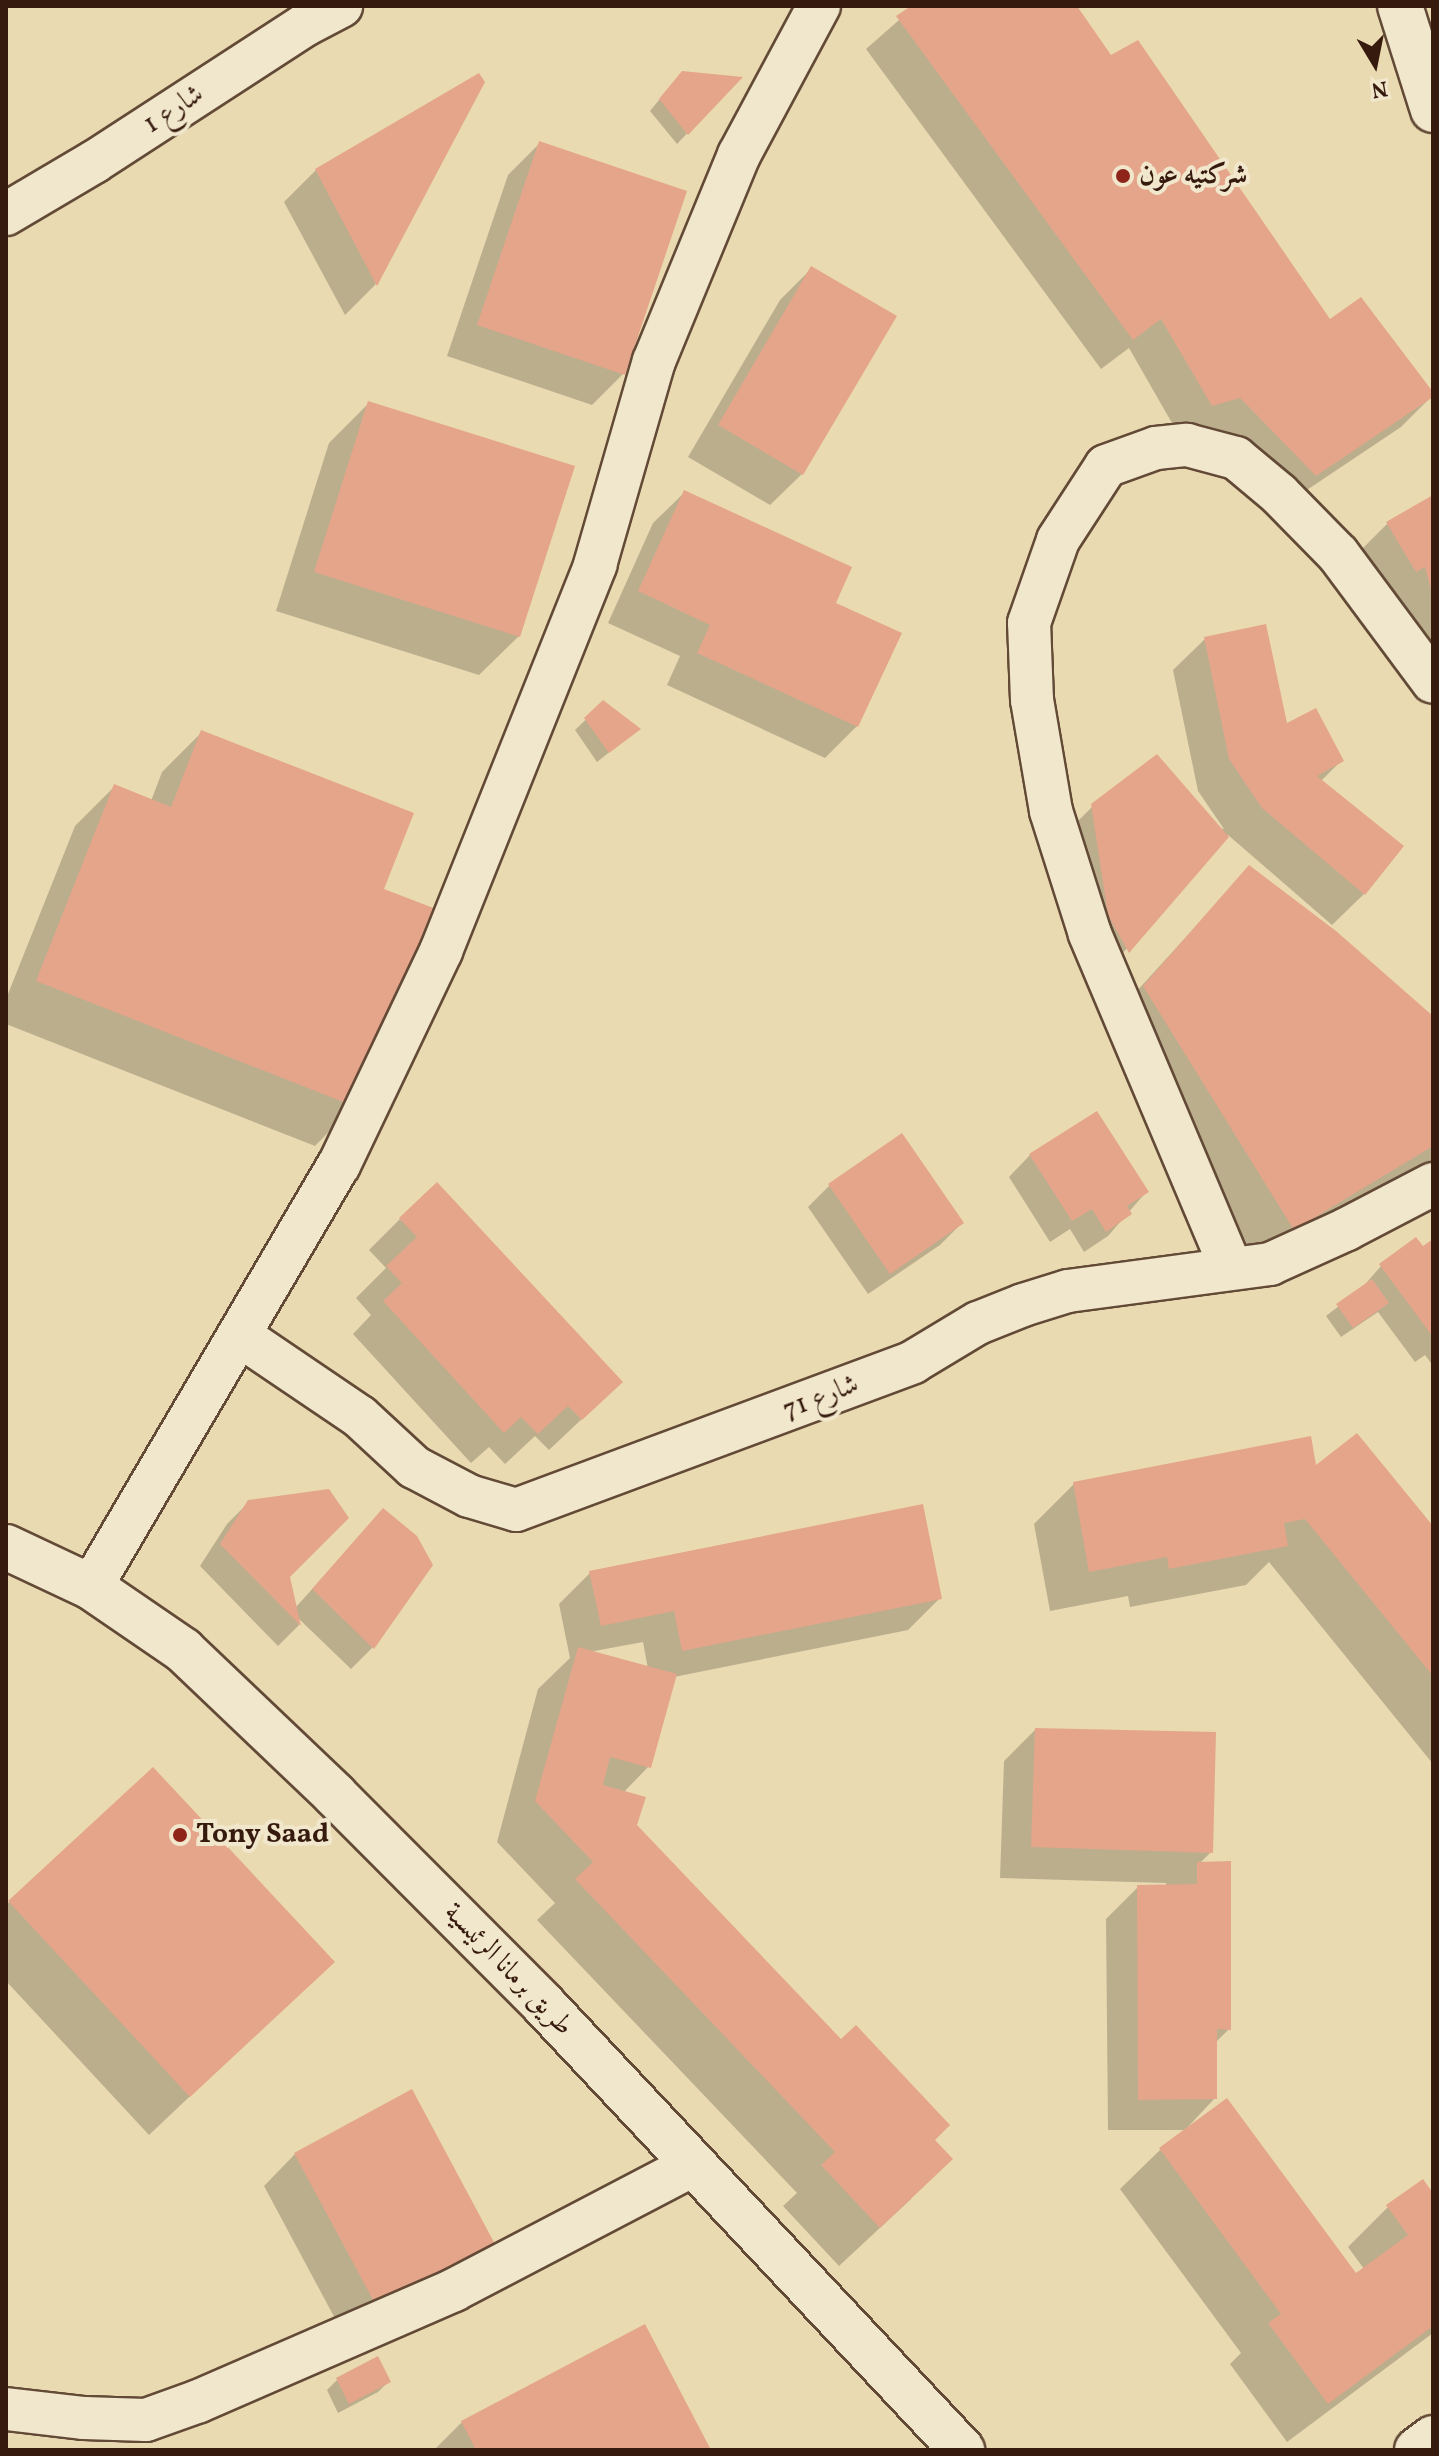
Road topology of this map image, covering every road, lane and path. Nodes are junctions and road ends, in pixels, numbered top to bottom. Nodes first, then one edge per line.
1 (341, 6) edge
2 (819, 6) edge
3 (1400, 6) edge
4 (1433, 110) edge
5 (6, 214) edge
6 (1433, 682) edge
7 (1433, 1184) edge
8 (1231, 1268) junction
9 (239, 1335) junction
10 (6, 1547) edge
11 (91, 1587) junction
12 (693, 2165) junction
13 (6, 2409) edge
14 (1433, 2438) edge
15 (959, 2449) edge
16 (1417, 2450) edge

1 - 5 street, شارع 1
2 - 9 street
3 - 4 main road
6 - 8 street
7 - 8 street, شارع 71
8 - 9 street, شارع 71
9 - 11 street
10 - 11 main road, طريق برمانا الرئيسية
11 - 12 main road, طريق برمانا الرئيسية
12 - 13 street
12 - 15 main road, طريق برمانا الرئيسية
14 - 16 main road

